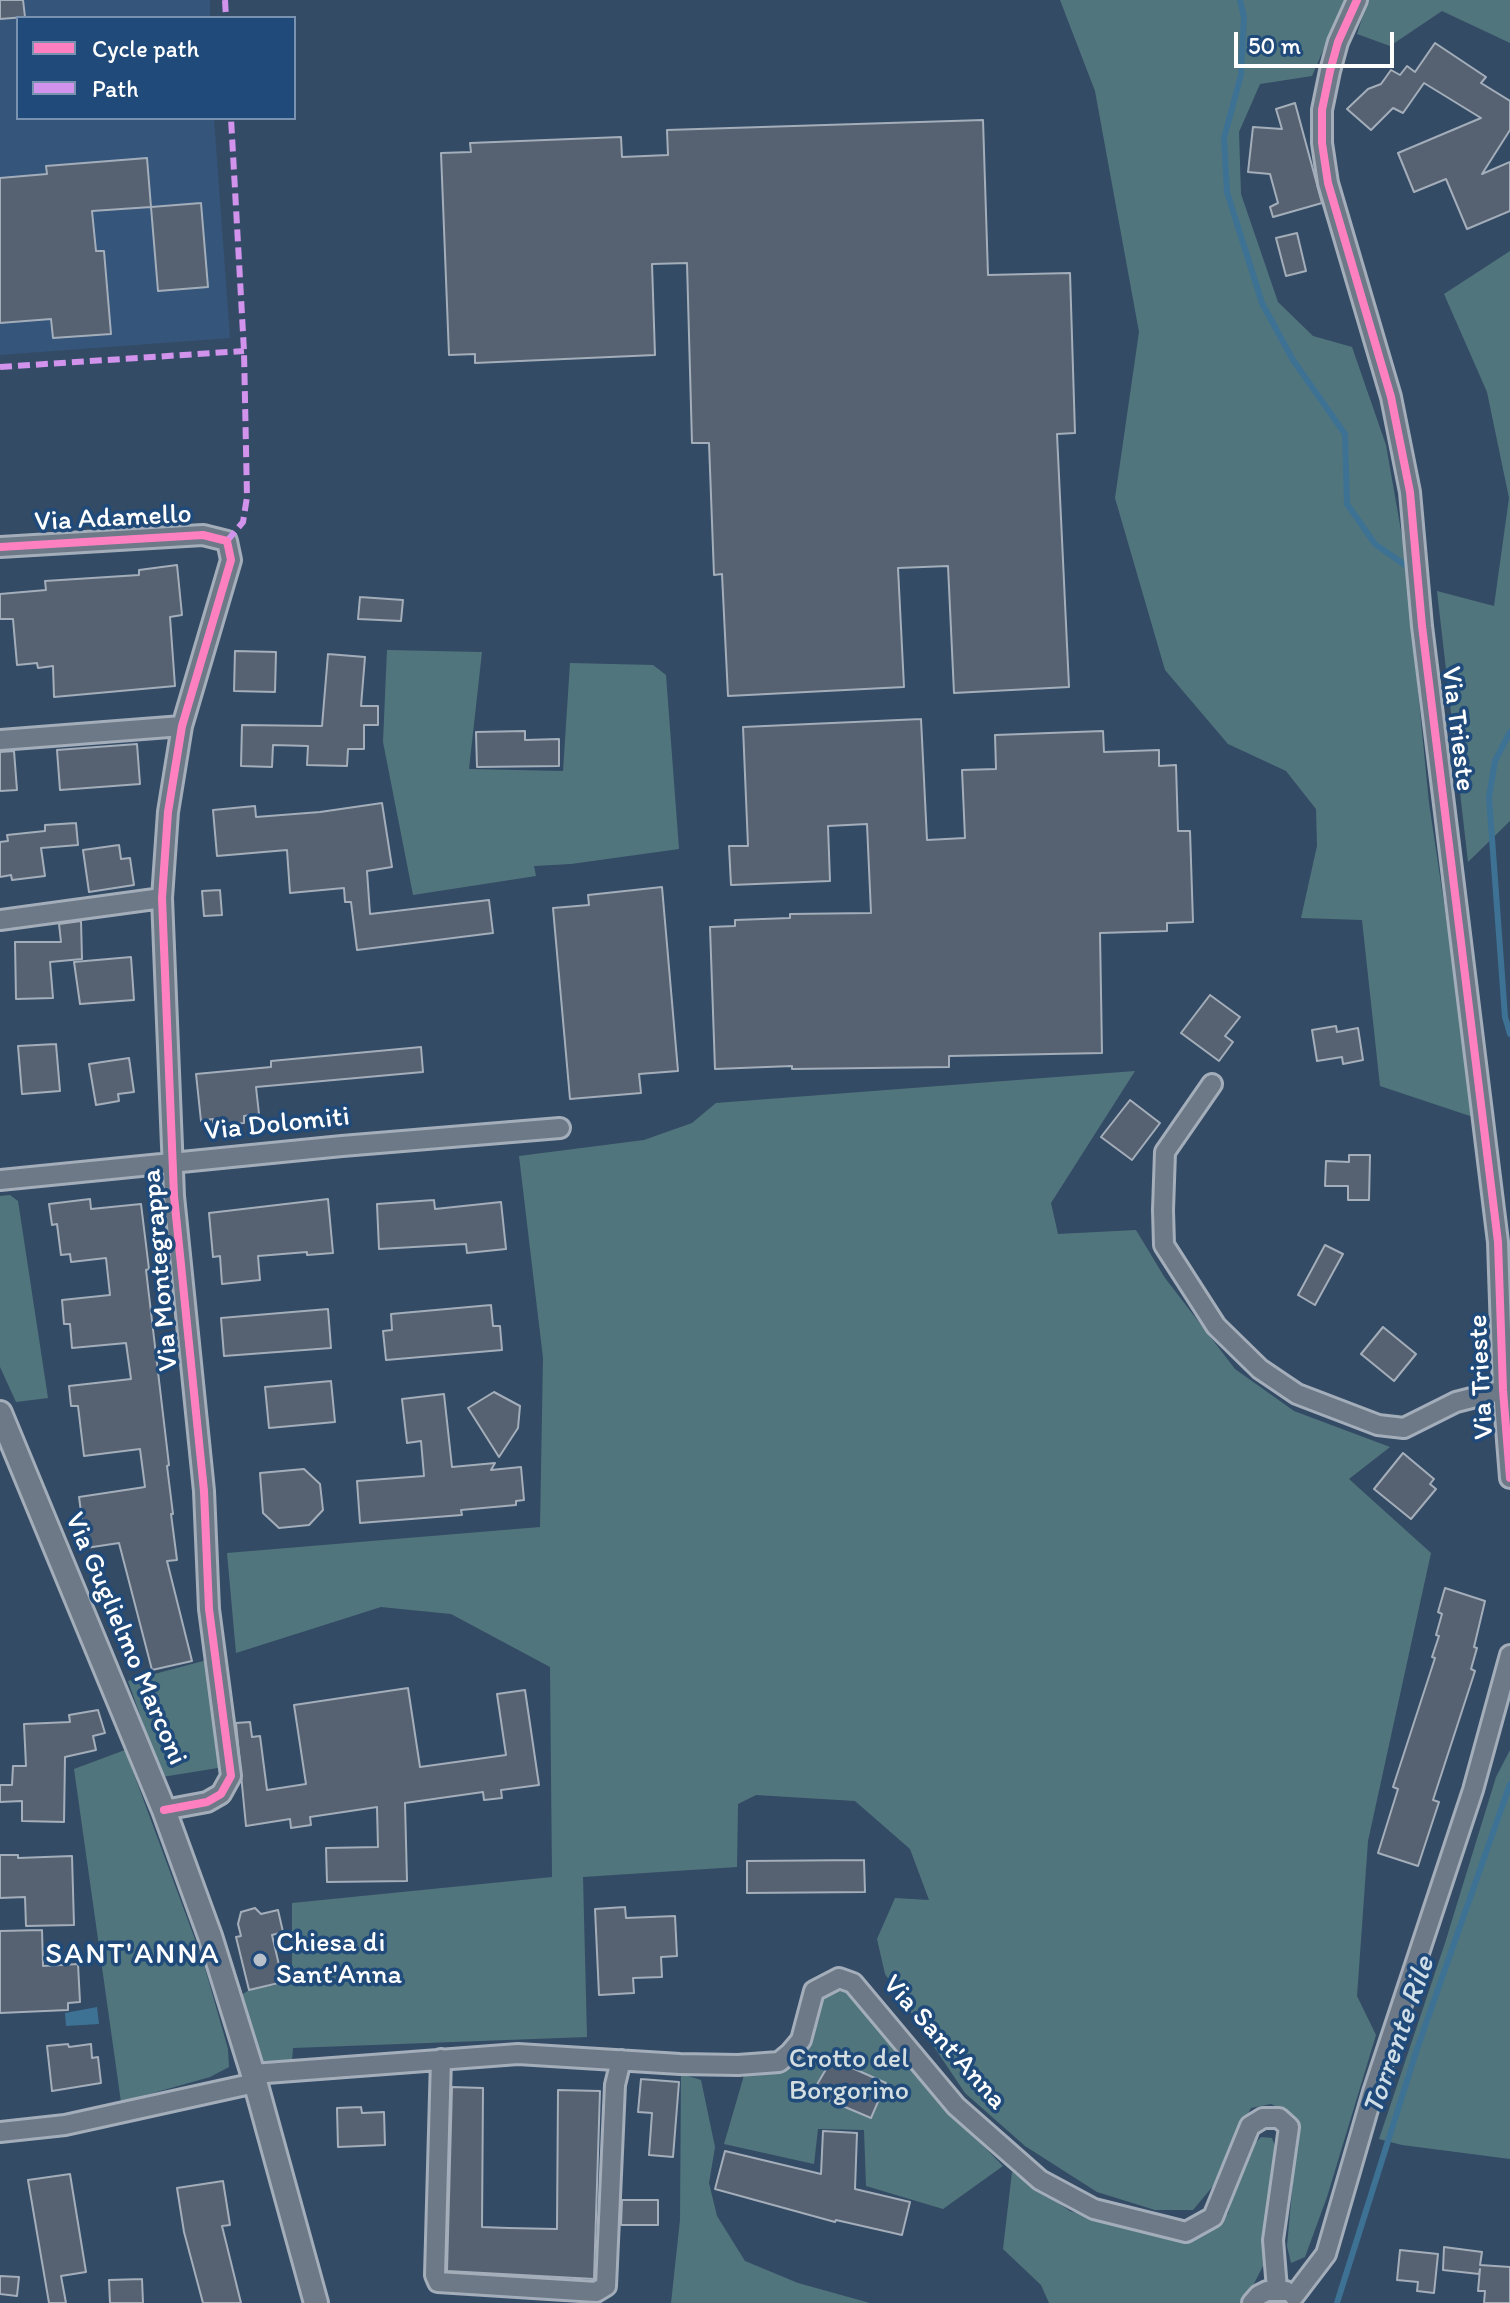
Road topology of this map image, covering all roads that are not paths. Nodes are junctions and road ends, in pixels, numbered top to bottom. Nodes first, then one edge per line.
1 (1357, 0) edge
2 (227, 541) joint
3 (0, 547) edge
4 (182, 726) junction
5 (0, 740) edge
6 (162, 898) junction
7 (0, 920) edge
8 (1212, 1084) dead end
9 (560, 1128) dead end
10 (172, 1163) junction
11 (0, 1180) edge
12 (1503, 1390) junction
13 (0, 1413) edge
14 (1510, 1478) edge
15 (1510, 1655) edge
16 (164, 1810) junction
17 (441, 2059) junction
18 (621, 2060) junction
19 (254, 2078) junction
20 (0, 2132) edge
21 (1290, 2296) edge
22 (316, 2303) edge
23 (1252, 2303) edge

1 - 12 street, Via Trieste
2 - 3 street, Via Adamello
2 - 4 street, Via Montegrappa
4 - 5 street
4 - 6 street, Via Montegrappa
6 - 7 street
6 - 10 street, Via Montegrappa
8 - 12 street
9 - 10 street, Via Dolomiti
10 - 11 street, Via Dolomiti
10 - 16 street, Via Montegrappa
12 - 14 street, Via Trieste
13 - 16 street, Via Guglielmo Marconi
15 - 21 street
16 - 19 street, Via Guglielmo Marconi
17 - 18 street, Via Sant'Anna
17 - 18 street
17 - 19 street, Via Sant'Anna
18 - 21 street, Via Sant'Anna
19 - 20 street, Via Sant'Anna
19 - 22 street, Via Guglielmo Marconi
21 - 23 street

